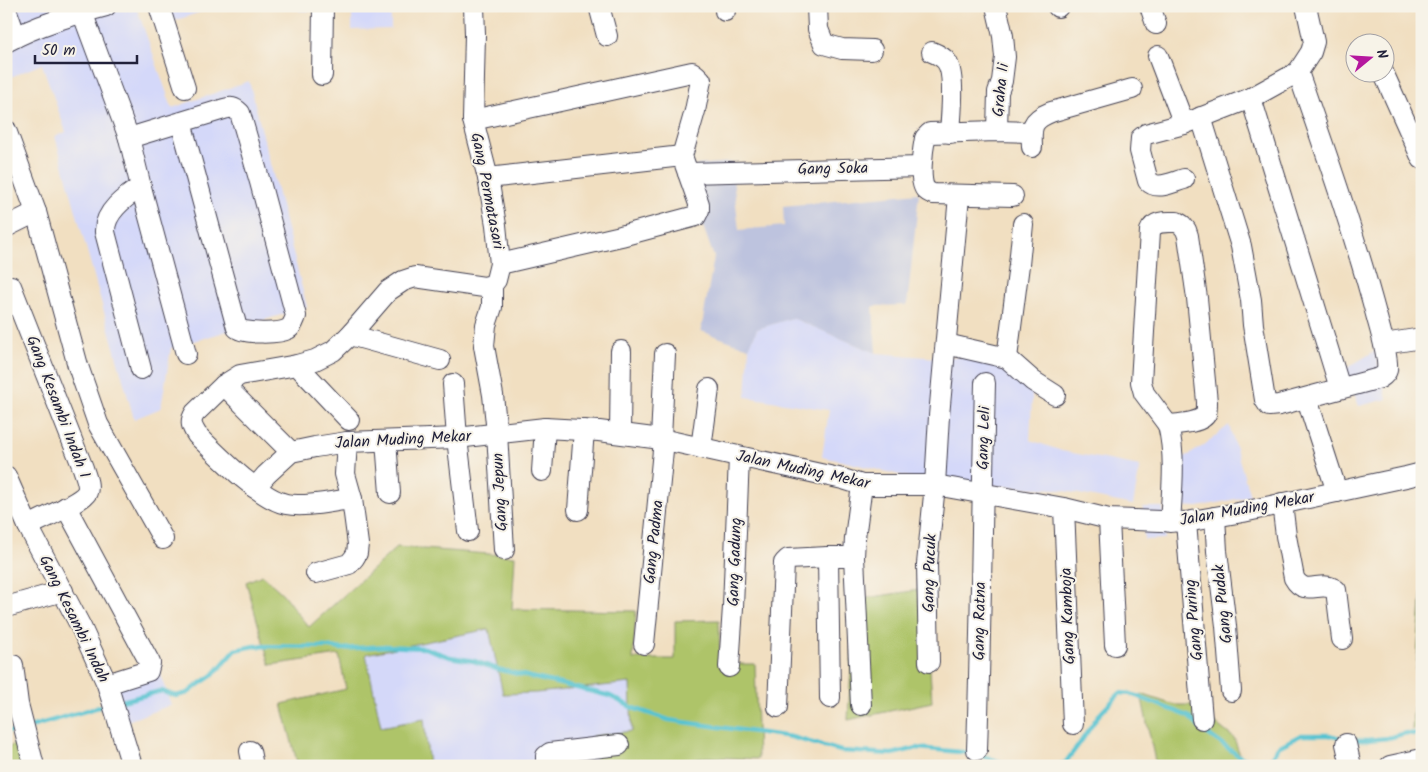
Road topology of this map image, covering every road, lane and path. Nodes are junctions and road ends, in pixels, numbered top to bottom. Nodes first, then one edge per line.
1 (106, 6) edge
2 (159, 6) edge
3 (323, 6) edge
4 (474, 6) edge
5 (599, 6) edge
6 (817, 6) edge
7 (996, 6) edge
8 (1306, 6) edge
9 (6, 9) edge
10 (82, 12) junction
11 (607, 36) dead end
12 (11, 40) edge
13 (872, 50) dead end
14 (932, 52) dead end
15 (1158, 56) dead end
16 (1298, 72) junction
17 (322, 75) dead end
18 (1387, 82) edge
19 (186, 88) dead end
20 (1132, 89) dead end
21 (1251, 98) junction
22 (473, 120) junction
23 (1192, 120) junction
24 (181, 122) junction
25 (6, 130) edge
26 (997, 131) junction
27 (950, 133) junction
28 (129, 138) junction
29 (1422, 159) edge
30 (685, 164) junction
31 (921, 167) junction
32 (488, 178) junction
33 (1184, 179) dead end
34 (141, 188) junction
35 (959, 196) junction
36 (1013, 196) dead end
37 (36, 212) junction
38 (1023, 224) dead end
39 (6, 228) edge
40 (500, 264) junction
41 (492, 285) junction
42 (11, 286) dead end
43 (350, 336) junction
44 (1422, 338) edge
45 (946, 344) junction
46 (1384, 344) junction
47 (621, 351) dead end
48 (186, 354) dead end
49 (665, 354) dead end
50 (1008, 358) junction
51 (440, 360) dead end
52 (297, 365) junction
53 (141, 369) dead end
54 (985, 383) dead end
55 (453, 384) dead end
56 (224, 385) junction
57 (1340, 388) junction
58 (709, 390) dead end
59 (1055, 395) dead end
60 (1307, 399) junction
61 (348, 420) dead end
62 (1168, 425) junction
63 (545, 428) junction
64 (584, 430) junction
65 (497, 433) junction
66 (620, 433) junction
67 (457, 438) junction
68 (663, 440) junction
69 (386, 441) junction
70 (347, 442) junction
71 (701, 448) junction
72 (291, 452) junction
73 (738, 457) junction
74 (542, 471) dead end
75 (1422, 473) edge
76 (6, 476) edge
77 (862, 485) junction
78 (936, 485) junction
79 (255, 488) junction
80 (1337, 492) junction
81 (982, 493) junction
82 (390, 494) dead end
83 (352, 499) junction
84 (1282, 503) junction
85 (66, 507) junction
86 (1064, 508) junction
87 (578, 510) dead end
88 (1215, 517) junction
89 (1109, 518) junction
90 (1178, 522) junction
91 (28, 526) junction
92 (468, 531) dead end
93 (163, 539) dead end
94 (504, 550) dead end
95 (828, 557) junction
96 (854, 557) junction
97 (316, 573) dead end
98 (62, 591) junction
99 (6, 607) edge
100 (1342, 639) dead end
101 (644, 644) dead end
102 (1115, 645) dead end
103 (929, 662) dead end
104 (13, 665) dead end
105 (729, 666) dead end
106 (107, 684) junction
107 (1231, 691) dead end
108 (830, 698) dead end
109 (861, 705) dead end
110 (778, 707) dead end
111 (1202, 719) dead end
112 (1073, 724) dead end
113 (619, 744) dead end
114 (1346, 744) dead end
115 (977, 750) dead end
116 (1422, 759) edge
117 (34, 766) edge
118 (132, 766) edge
119 (546, 766) edge
120 (1350, 766) edge
121 (1390, 766) edge

1 - 10 street
2 - 19 street
3 - 17 street
4 - 22 street, Gang Permatasari
5 - 11 street
6 - 13 street
7 - 26 street, Graha Ii
8 - 16 street
9 - 12 street
10 - 12 street
10 - 28 street
14 - 27 street
15 - 23 street
16 - 21 street
16 - 46 street
18 - 29 street
20 - 26 street
21 - 23 street
21 - 57 street
22 - 30 street
22 - 32 street, Gang Permatasari
23 - 33 street
23 - 60 street
24 - 24 street
24 - 28 street
25 - 37 street
26 - 27 street, Graha Ii
27 - 31 street, Graha Ii
28 - 34 street
30 - 31 street, Gang Soka
30 - 32 street, Gang Soka
30 - 40 street
31 - 35 street
32 - 40 street, Gang Permatasari
34 - 48 street
34 - 53 street
35 - 36 street
35 - 45 street
37 - 39 street
37 - 93 street
38 - 50 street
40 - 41 street, Gang Permatasari
41 - 43 street
41 - 65 street, Gang Permatasari
42 - 85 street, Gang Kesambi Indah I
43 - 51 street
43 - 52 street
44 - 46 street
45 - 50 street
45 - 78 street
46 - 57 street
47 - 66 street
49 - 68 street, Gang Padma
50 - 59 street
52 - 56 street
52 - 61 street
54 - 81 street, Gang Leli
55 - 67 street
56 - 72 street
56 - 79 street
57 - 60 street
58 - 71 street
60 - 80 street
62 - 62 street
62 - 90 street, Gang Puring
63 - 64 street, Jalan Muding Mekar
63 - 65 street, Jalan Muding Mekar
63 - 74 street
64 - 66 street, Jalan Muding Mekar
64 - 87 street
65 - 67 street, Jalan Muding Mekar
65 - 94 street, Gang Jepun
66 - 68 street, Jalan Muding Mekar
67 - 69 street, Jalan Muding Mekar
67 - 92 street
68 - 71 street, Jalan Muding Mekar
68 - 101 street, Gang Padma
69 - 70 street, Jalan Muding Mekar
69 - 82 street
70 - 72 street, Jalan Muding Mekar
70 - 83 street
71 - 73 street, Jalan Muding Mekar
72 - 79 street
73 - 77 street, Jalan Muding Mekar
73 - 105 street, Gang Gadung
75 - 80 street, Jalan Muding Mekar
76 - 91 street, Gang Kesambi Indah
77 - 78 street, Jalan Muding Mekar
77 - 96 street
78 - 81 street, Jalan Muding Mekar
78 - 103 street, Gang Pucuk
79 - 83 street
80 - 84 street, Jalan Muding Mekar
81 - 86 street, Jalan Muding Mekar
81 - 115 street, Gang Ratna
83 - 97 street
84 - 88 street, Jalan Muding Mekar
84 - 100 street
85 - 91 street, Gang Kesambi Indah I
85 - 106 street
86 - 89 street, Jalan Muding Mekar
86 - 112 street, Gang Kamboja
88 - 90 street, Jalan Muding Mekar
88 - 107 street, Gang Pudak
89 - 90 street, Jalan Muding Mekar
89 - 102 street
90 - 111 street, Gang Puring
91 - 98 street, Gang Kesambi Indah
95 - 96 street
95 - 108 street
95 - 110 street
96 - 109 street
98 - 99 street
98 - 106 street, Gang Kesambi Indah
104 - 117 street
106 - 118 street, Gang Kesambi Indah
113 - 119 street
114 - 120 street
116 - 121 street

